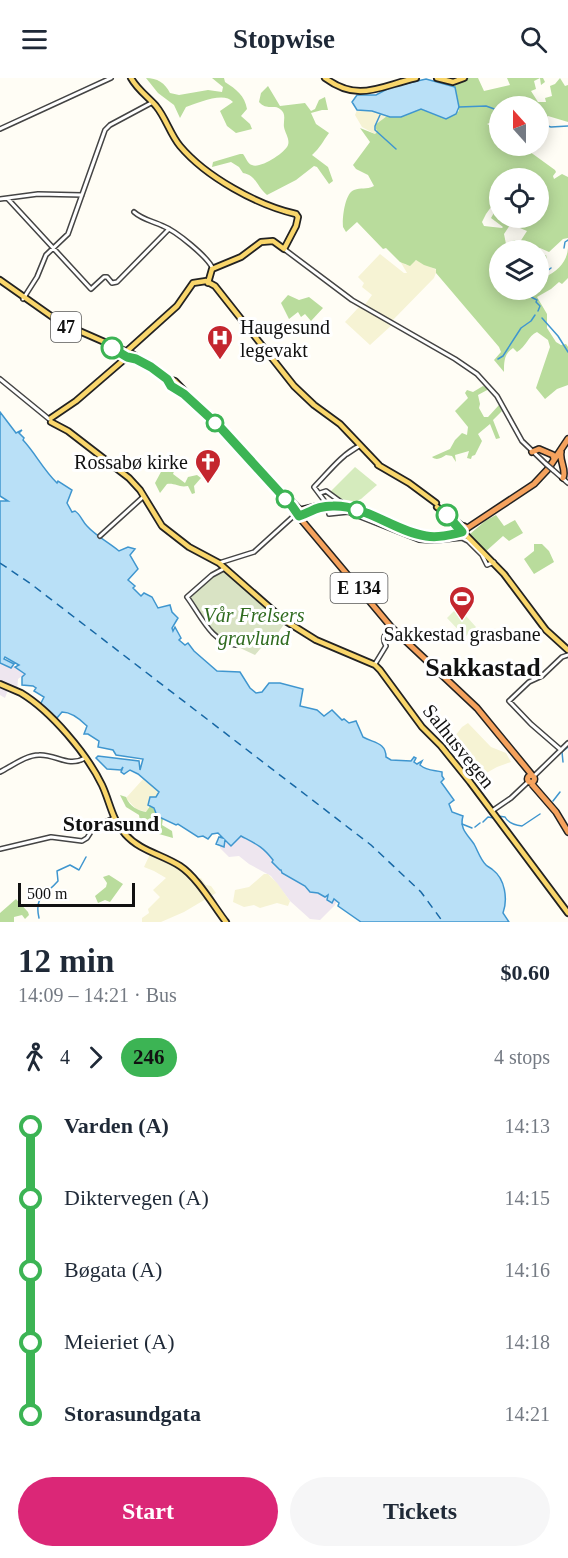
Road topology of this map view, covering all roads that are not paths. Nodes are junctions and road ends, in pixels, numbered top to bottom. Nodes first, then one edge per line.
1 (111, 78) edge
2 (131, 78) edge
3 (325, 78) edge
4 (416, 78) edge
5 (437, 78) edge
6 (464, 78) edge
7 (153, 102) junction
8 (0, 129) edge
9 (82, 195) junction
10 (0, 199) edge
11 (8, 199) junction
12 (134, 212) dead end
13 (169, 229) junction
14 (52, 249) junction
15 (284, 249) junction
16 (212, 267) junction
17 (0, 282) edge
18 (208, 282) junction
19 (23, 298) junction
20 (127, 354) junction
21 (0, 379) edge
22 (52, 421) junction
23 (568, 439) edge
24 (562, 447) junction
25 (359, 448) junction
26 (533, 452) junction
27 (349, 453) junction
28 (550, 453) junction
29 (554, 459) junction
30 (549, 468) junction
31 (564, 475) edge
32 (320, 493) junction
33 (143, 496) junction
34 (338, 503) junction
35 (299, 514) junction
36 (463, 529) junction
37 (100, 536) dead end
38 (494, 562) junction
39 (219, 563) junction
40 (225, 568) junction
41 (391, 629) junction
42 (236, 645) dead end
43 (568, 650) edge
44 (568, 655) edge
45 (375, 665) junction
46 (0, 684) edge
47 (568, 743) edge
48 (561, 750) junction
49 (85, 758) junction
50 (0, 772) edge
51 (531, 779) junction
52 (492, 811) junction
53 (114, 818) junction
54 (568, 831) edge
55 (0, 849) edge
56 (568, 913) edge
57 (226, 922) edge

1 - 8 street
2 - 7 main road
3 - 4 main road
5 - 6 main road
7 - 9 street
7 - 15 main road
9 - 11 street
9 - 14 street
10 - 11 street
11 - 14 street
12 - 13 street
13 - 14 street
13 - 16 street
14 - 19 street
15 - 16 main road
15 - 26 street
16 - 18 main road
17 - 19 main road, 47
18 - 20 main road
18 - 25 main road
19 - 20 main road, 47
20 - 22 main road
20 - 35 main road, 47
21 - 22 street, Salhusvegen
22 - 33 main road, Salhusvegen
23 - 24 highway
24 - 28 highway
24 - 29 highway
24 - 31 highway
25 - 27 street
25 - 27 street
25 - 36 main road
26 - 28 highway
26 - 30 street
27 - 32 street
28 - 29 highway
29 - 30 highway
30 - 31 street
30 - 31 highway
30 - 36 highway
32 - 34 street
32 - 38 street
33 - 37 street
33 - 39 main road, Salhusvegen
34 - 35 highway
34 - 36 highway
35 - 39 street
35 - 41 highway, E 134
35 - 41 highway, E 134
36 - 38 main road
38 - 43 main road
39 - 40 main road, Salhusvegen
40 - 42 street
40 - 45 main road, Salhusvegen
41 - 45 street
41 - 51 highway, E 134
44 - 48 street
45 - 52 main road, Salhusvegen
46 - 49 main road
47 - 48 street
48 - 51 street
49 - 50 street
49 - 53 main road
51 - 52 street
51 - 54 highway, E 134
52 - 56 main road, Salhusvegen
53 - 55 street
53 - 57 main road

